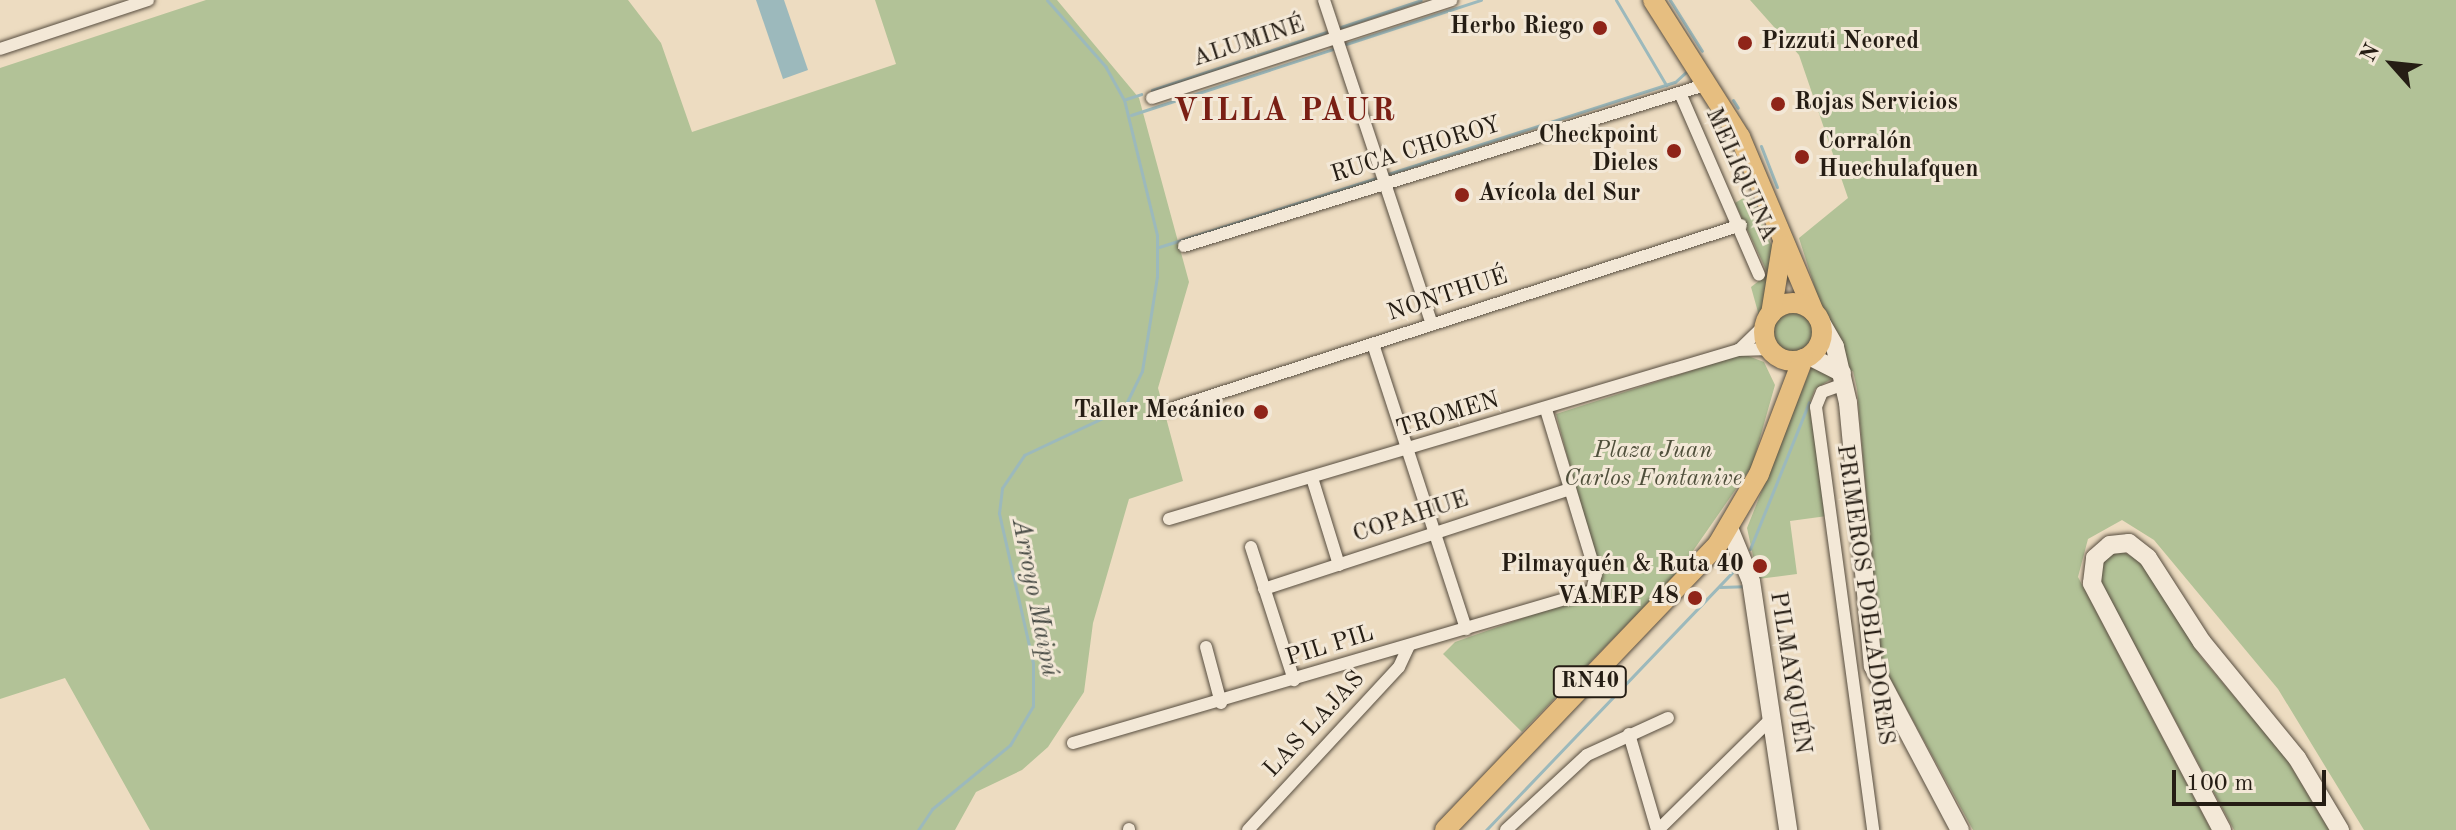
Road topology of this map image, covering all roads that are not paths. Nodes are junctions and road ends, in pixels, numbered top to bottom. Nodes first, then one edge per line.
1 (146, 0) edge
2 (1324, 0) edge
3 (1451, 0) edge
4 (1653, 0) edge
5 (1337, 38) junction
6 (0, 49) edge
7 (1708, 84) junction
8 (1680, 93) junction
9 (1152, 98) dead end
10 (1385, 184) junction
11 (1741, 225) junction
12 (1782, 238) junction
13 (1184, 246) dead end
14 (1759, 275) dead end
15 (1816, 315) junction
16 (1768, 319) junction
17 (1432, 325) junction
18 (1373, 344) junction
19 (1738, 350) junction
20 (1772, 351) junction
21 (1806, 357) junction
22 (1843, 378) junction
23 (1546, 409) junction
24 (1167, 410) dead end
25 (1777, 426) junction
26 (1408, 451) junction
27 (1313, 481) junction
28 (1570, 489) junction
29 (1169, 519) dead end
30 (1729, 528) junction
31 (1435, 533) junction
32 (1251, 547) dead end
33 (1339, 565) junction
34 (1264, 589) junction
35 (1466, 629) junction
36 (1409, 646) junction
37 (1206, 647) dead end
38 (1294, 680) junction
39 (1221, 703) junction
40 (1773, 717) junction
41 (1668, 718) dead end
42 (1629, 734) junction
43 (1073, 743) dead end
44 (1248, 830) edge
45 (1445, 830) edge
46 (1506, 830) edge
47 (1657, 830) edge
48 (1788, 830) edge
49 (1873, 830) edge
50 (1960, 830) edge
51 (2222, 830) edge
52 (2340, 830) edge

1 - 6 street
2 - 5 street
3 - 5 street, ALUMINÉ
4 - 7 main road
5 - 9 street, ALUMINÉ
5 - 10 street
7 - 8 street, RUCA CHOROY
7 - 12 main road
8 - 10 street, RUCA CHOROY
8 - 11 street, MELIQUINA
10 - 13 street, RUCA CHOROY
10 - 17 street
11 - 14 street, MELIQUINA
11 - 17 street, NONTHUÉ
12 - 15 main road
12 - 16 main road, RN40
15 - 16 main road
15 - 21 main road, RN40
15 - 22 street
16 - 19 street, TROMEN
16 - 20 main road, RN40
17 - 18 street, NONTHUÉ
18 - 24 street, NONTHUÉ
18 - 26 street
19 - 20 street, TROMEN
19 - 23 street, TROMEN
20 - 21 main road
20 - 25 main road, RN40
21 - 22 street
21 - 25 main road, RN40
22 - 49 street, PRIMEROS POBLADORES
22 - 50 street
23 - 26 street, TROMEN
23 - 28 street
25 - 30 main road, RN40
26 - 27 street, TROMEN
26 - 31 street
27 - 29 street, TROMEN
27 - 33 street
28 - 31 street, COPAHUE
28 - 35 street, PIL PIL
30 - 40 street, PILMAYQUÉN
30 - 45 main road, RN40
31 - 33 street, COPAHUE
31 - 35 street
32 - 34 street
33 - 34 street, COPAHUE
34 - 38 street
35 - 36 street, PIL PIL
36 - 38 street, PIL PIL
36 - 44 street, LAS LAJAS
37 - 39 street
38 - 39 street, PIL PIL
39 - 43 street, PIL PIL
40 - 47 street
40 - 48 street, PILMAYQUÉN
41 - 42 street
42 - 46 street
42 - 47 street
51 - 52 street

